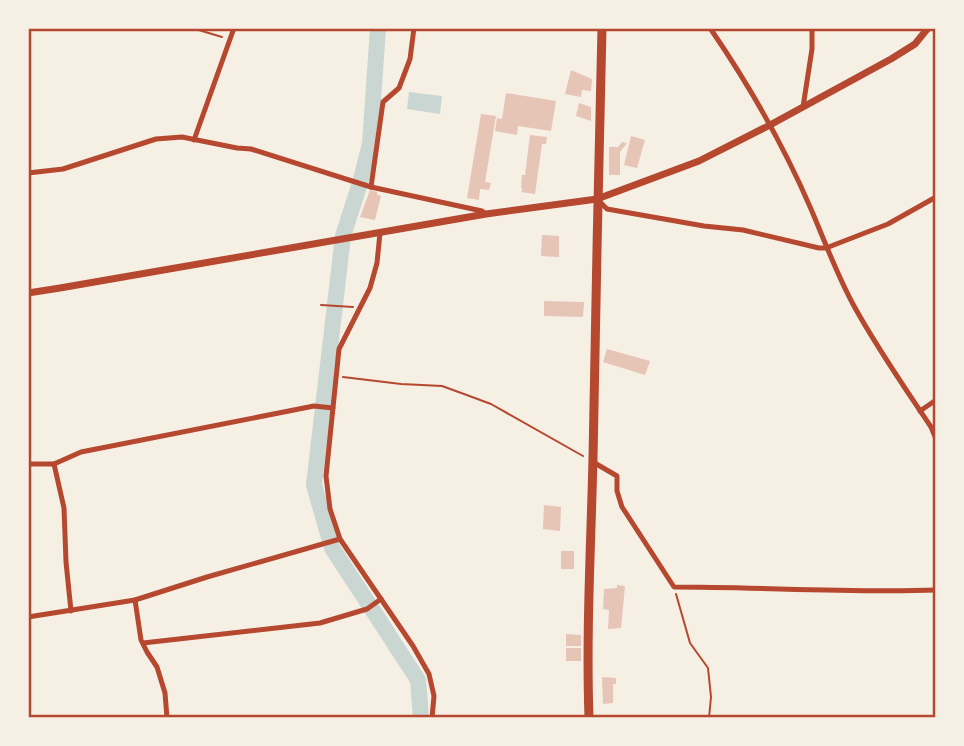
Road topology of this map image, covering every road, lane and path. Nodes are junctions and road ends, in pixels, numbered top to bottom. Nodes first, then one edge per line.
1 (192, 28) edge
2 (234, 28) edge
3 (414, 28) edge
4 (603, 28) edge
5 (710, 28) edge
6 (812, 28) edge
7 (928, 28) edge
8 (229, 39) junction
9 (803, 107) junction
10 (770, 125) junction
11 (194, 140) junction
12 (28, 173) edge
13 (370, 186) junction
14 (936, 197) edge
15 (597, 199) junction
16 (486, 214) junction
17 (380, 233) junction
18 (826, 248) junction
19 (28, 293) edge
20 (321, 305) dead end
21 (344, 307) dead end
22 (336, 376) junction
23 (936, 400) edge
24 (334, 408) junction
25 (920, 411) junction
26 (936, 439) edge
27 (593, 461) junction
28 (28, 464) edge
29 (54, 464) junction
30 (340, 539) junction
31 (674, 587) junction
32 (936, 590) edge
33 (135, 600) junction
34 (379, 600) junction
35 (71, 611) junction
36 (28, 617) edge
37 (143, 643) junction
38 (167, 718) edge
39 (432, 718) edge
40 (589, 718) edge
41 (709, 718) edge

1 - 8 path
2 - 8 street
3 - 13 street
4 - 15 highway
5 - 10 street
6 - 9 street
7 - 9 main road
8 - 11 street
9 - 10 main road
10 - 15 main road
10 - 18 street
11 - 12 street
11 - 13 street
13 - 16 street
14 - 18 street
15 - 16 main road
15 - 18 street
15 - 27 highway
16 - 17 main road
17 - 19 main road
17 - 22 street
18 - 25 street
20 - 21 path
22 - 24 street
22 - 27 path
23 - 25 street
24 - 29 street
24 - 30 street
25 - 26 street
27 - 31 street
27 - 40 highway
28 - 29 street
29 - 35 street
30 - 33 street
30 - 34 street
31 - 32 street
31 - 41 path
33 - 35 street
33 - 37 street
34 - 37 street
34 - 39 street
35 - 36 street
37 - 38 street

